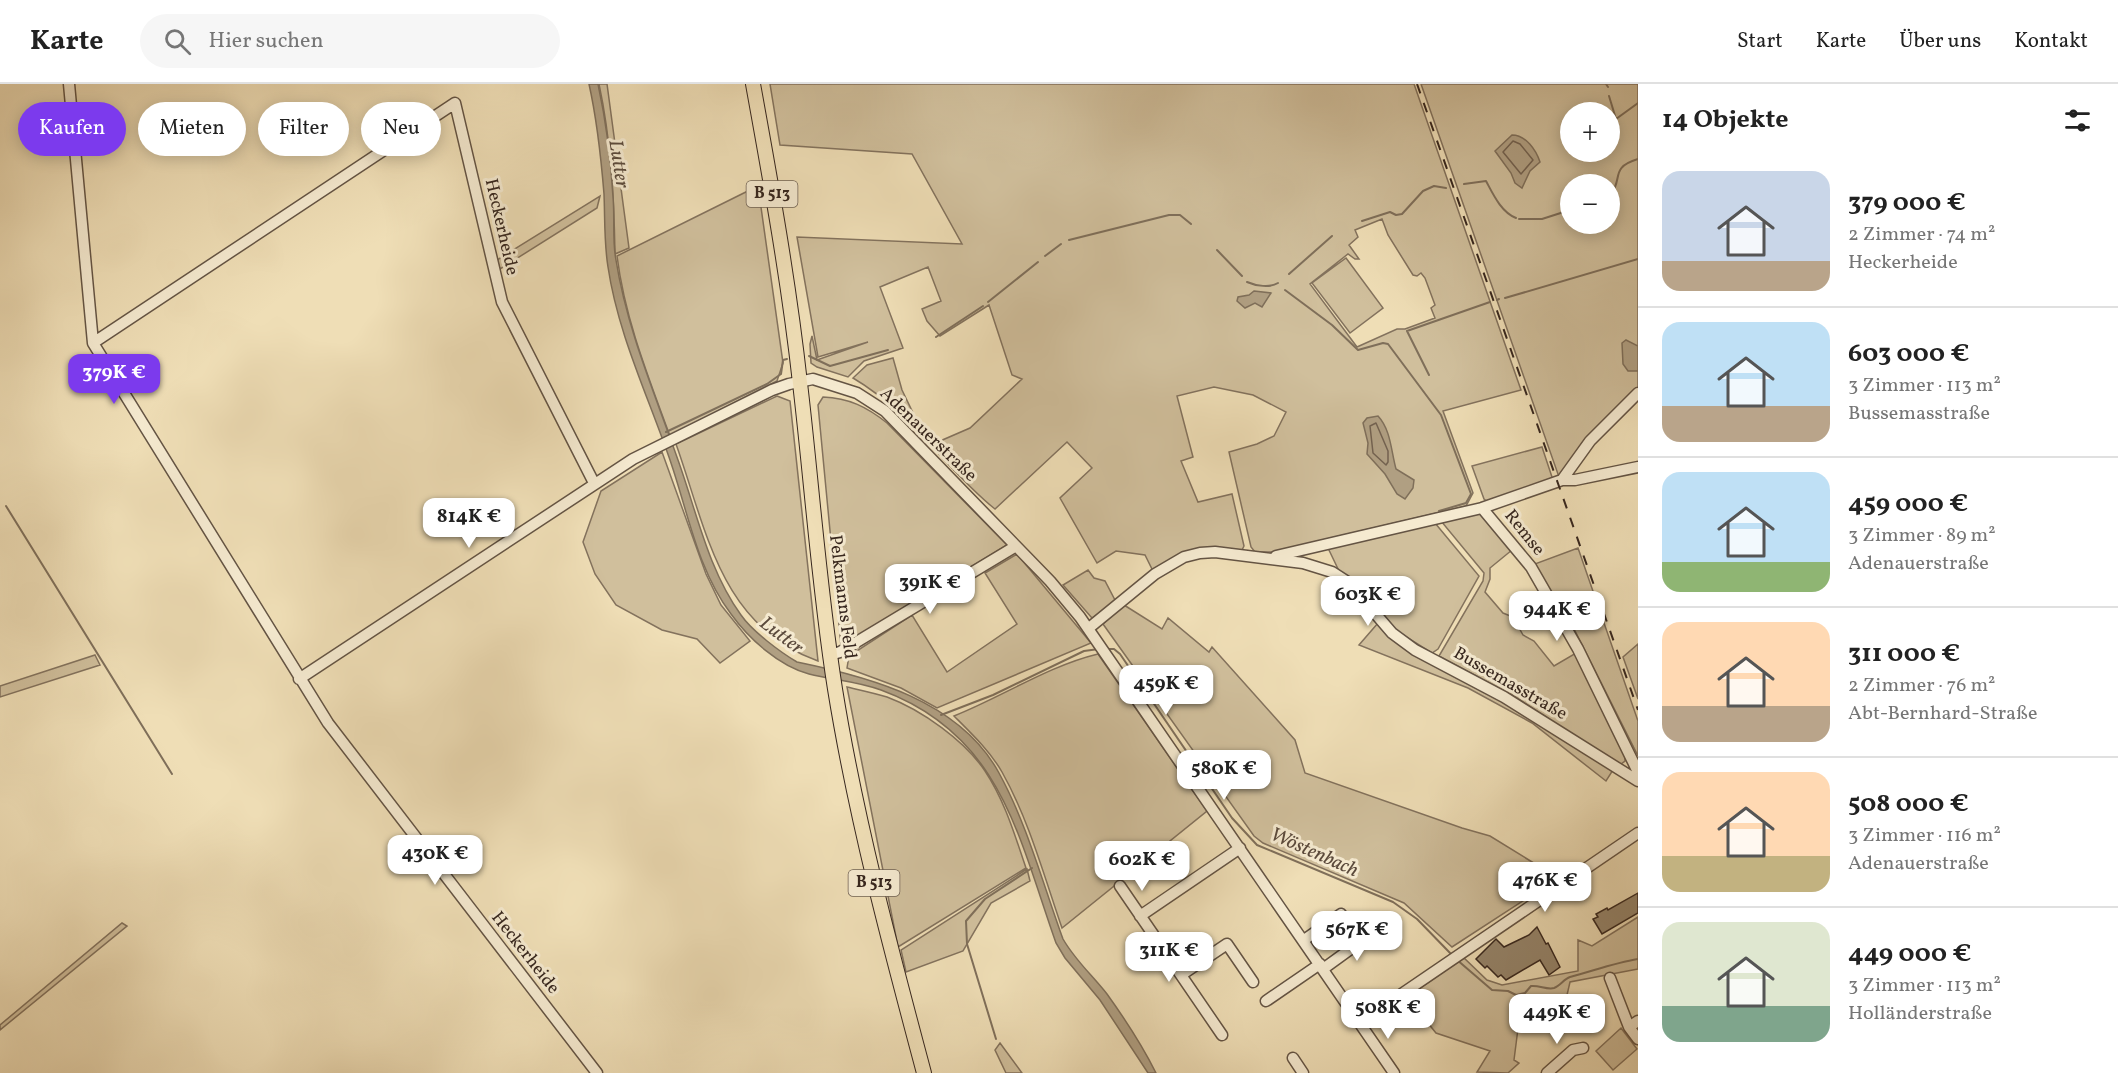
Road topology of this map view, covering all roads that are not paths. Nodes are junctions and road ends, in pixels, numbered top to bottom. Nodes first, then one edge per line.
1 (69, 84) edge
2 (753, 84) edge
3 (93, 344) junction
4 (800, 381) junction
5 (1638, 393) edge
6 (1638, 467) edge
7 (1562, 480) junction
8 (594, 483) junction
9 (1482, 508) junction
10 (1017, 546) junction
11 (1270, 557) junction
12 (1089, 628) junction
13 (831, 659) junction
14 (299, 679) junction
15 (1638, 772) edge
16 (1638, 781) edge
17 (1638, 833) edge
18 (1240, 848) junction
19 (1120, 886) dead end
20 (1341, 914) dead end
21 (1140, 916) junction
22 (1374, 932) dead end
23 (1304, 940) junction
24 (1321, 967) junction
25 (1181, 975) junction
26 (1610, 978) dead end
27 (1253, 982) dead end
28 (1266, 1001) dead end
29 (1359, 1023) junction
30 (1633, 1024) edge
31 (1222, 1035) dead end
32 (1638, 1039) edge
33 (1583, 1048) dead end
34 (1293, 1058) dead end
35 (597, 1073) edge
36 (924, 1073) edge
37 (1303, 1073) edge
38 (1394, 1073) edge
39 (1547, 1073) edge

1 - 3 street, Heckerheide
2 - 4 main road, Pelkmanns Feld / B 513
3 - 8 street, Heckerheide
3 - 14 street, Heckerheide
4 - 8 street
4 - 10 street, Adenauerstraße
4 - 13 main road, Pelkmanns Feld / B 513
5 - 7 street
6 - 7 street, Remse
7 - 9 street, Remse
8 - 14 street
9 - 11 street, Remse
9 - 15 street, Remse
10 - 12 street, Adenauerstraße
10 - 13 street
11 - 12 street, Bussemasstraße
11 - 16 street, Bussemasstraße
12 - 18 street, Adenauerstraße
13 - 36 main road, Pelkmanns Feld / B 513
14 - 35 street, Heckerheide
17 - 29 street
18 - 21 street
18 - 23 street, Adenauerstraße
19 - 21 street
20 - 23 street
21 - 25 street
22 - 24 street
23 - 24 street, Adenauerstraße
24 - 28 street
24 - 29 street, Adenauerstraße
25 - 27 street
25 - 31 street
26 - 30 street
29 - 38 street, Adenauerstraße
30 - 32 street
33 - 39 street
34 - 37 street

